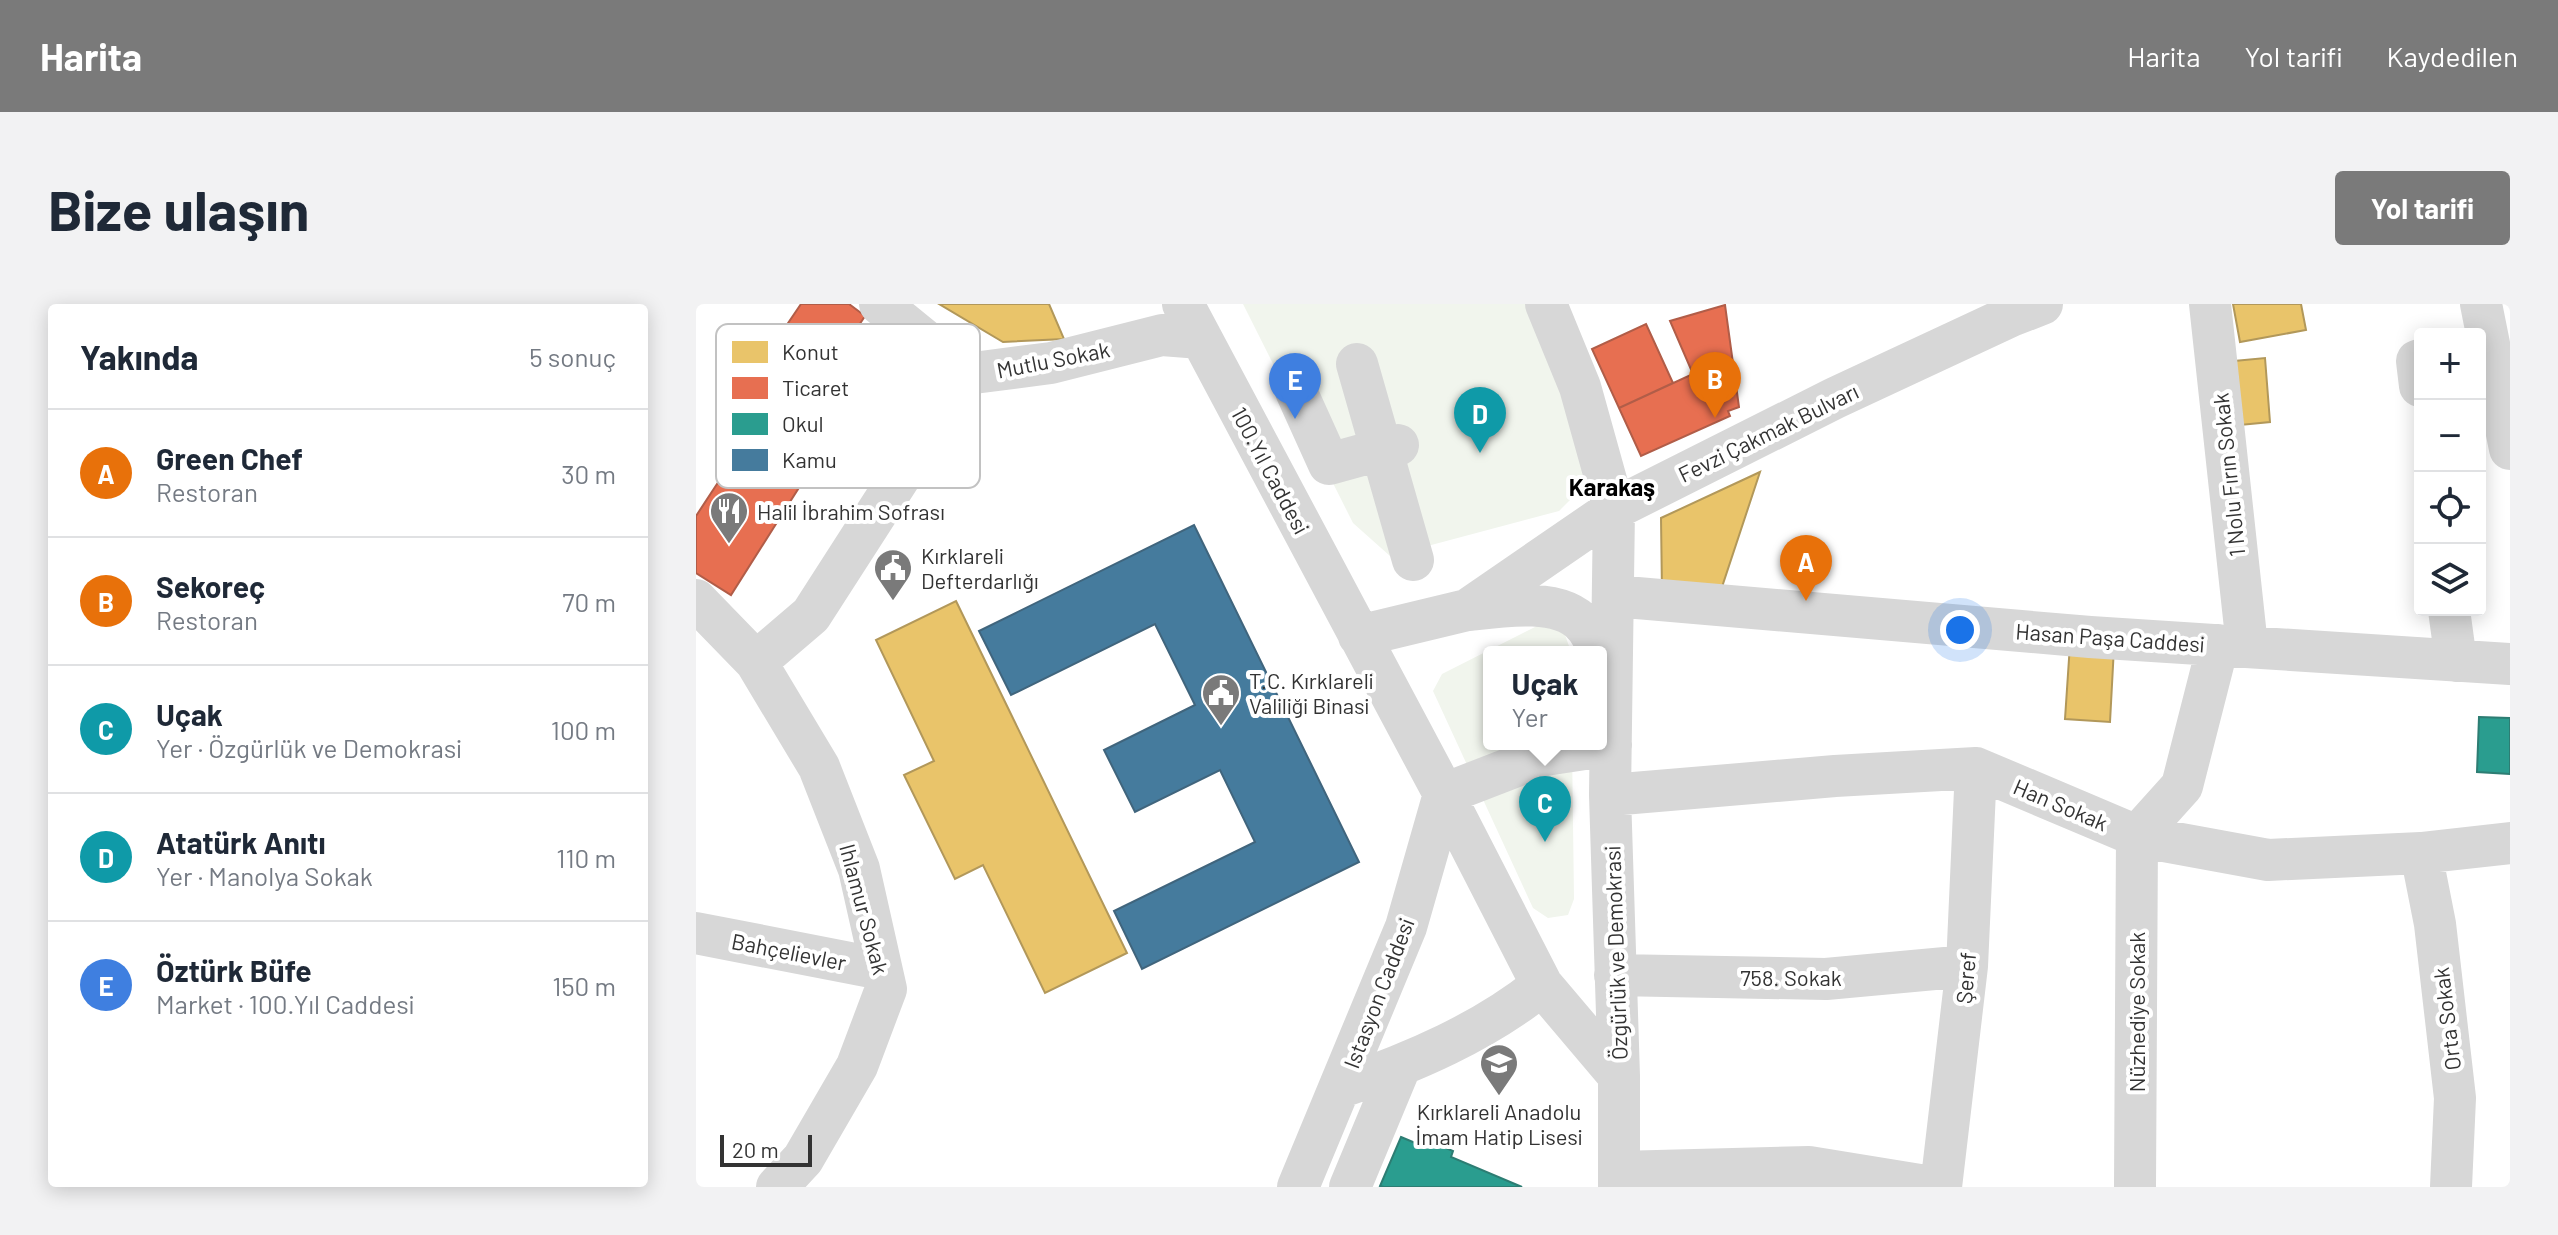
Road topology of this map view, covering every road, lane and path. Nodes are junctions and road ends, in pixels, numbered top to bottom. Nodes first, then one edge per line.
1 (880, 304) edge
2 (1546, 304) edge
3 (2210, 304) edge
4 (2021, 308) edge
5 (1192, 321) edge
6 (905, 324) edge
7 (2486, 339) edge
8 (1357, 364) dead end
9 (980, 372) edge
10 (1296, 391) dead end
11 (1389, 448) junction
12 (2510, 449) edge
13 (893, 488) edge
14 (1614, 509) junction
15 (1413, 560) dead end
16 (1614, 596) junction
17 (696, 600) edge
18 (1467, 610) junction
19 (2450, 616) edge
20 (1359, 636) junction
21 (2232, 645) junction
22 (1596, 646) edge
23 (1606, 646) edge
24 (2456, 661) junction
25 (756, 662) junction
26 (2510, 664) edge
27 (1607, 697) edge
28 (1607, 745) edge
29 (1611, 745) junction
30 (1570, 750) edge
31 (1976, 768) junction
32 (1444, 794) junction
33 (1610, 795) junction
34 (2137, 836) junction
35 (2510, 843) edge
36 (2421, 853) junction
37 (696, 933) edge
38 (1967, 966) junction
39 (881, 969) junction
40 (1615, 975) junction
41 (1542, 985) junction
42 (1400, 1067) junction
43 (1619, 1076) junction
44 (1341, 1087) junction
45 (1619, 1179) edge
46 (777, 1187) edge
47 (1298, 1187) edge
48 (1350, 1187) edge
49 (1932, 1187) edge
50 (1941, 1187) edge
51 (2135, 1187) edge
52 (2451, 1187) edge

1 - 6 street, Mutlu Sokak
2 - 14 street, Özgürlük ve Demokrasi
3 - 21 street, 1 Nolu Fırın Sokak
4 - 14 street, Fevzi Çakmak Bulvarı
5 - 9 street, Mutlu Sokak
5 - 20 street, 100.Yıl Caddesi
7 - 12 street
8 - 11 street
10 - 11 street
11 - 15 street
13 - 25 street
14 - 16 street, Özgürlük ve Demokrasi
14 - 18 street, Fevzi Çakmak Bulvarı
16 - 21 street, Hasan Paşa Caddesi
16 - 23 street, Özgürlük ve Demokrasi
17 - 25 street, Ihlamur Sokak
18 - 20 street, Fevzi Çakmak Bulvarı
18 - 22 street, Fevzi Çakmak Bulvarı
19 - 24 street
20 - 32 street, Özgürlük ve Demokrasi
21 - 24 street, Hasan Paşa Caddesi
21 - 34 street
24 - 26 street, Hasan Paşa Caddesi
25 - 39 street, Ihlamur Sokak
27 - 29 street, Özgürlük ve Demokrasi
28 - 29 street
29 - 33 street, Özgürlük ve Demokrasi
30 - 32 street
31 - 33 street, Han Sokak
31 - 34 street, Han Sokak
31 - 38 street, Şeref
32 - 41 street, Özgürlük ve Demokrasi
32 - 44 street, Istasyon Caddesi
33 - 40 street, Özgürlük ve Demokrasi
34 - 36 street, Han Sokak
34 - 51 street, Nüzhediye Sokak
35 - 36 street, Han Sokak
36 - 52 street, Orta Sokak
37 - 39 street, Bahçelievler
38 - 40 street, 758. Sokak
38 - 50 street, Şeref
39 - 46 street, Ihlamur Sokak
40 - 43 street, Özgürlük ve Demokrasi
41 - 42 street
41 - 43 street, Özgürlük ve Demokrasi
42 - 44 street
42 - 48 street
43 - 45 street
44 - 47 street, Istasyon Caddesi
45 - 49 street

